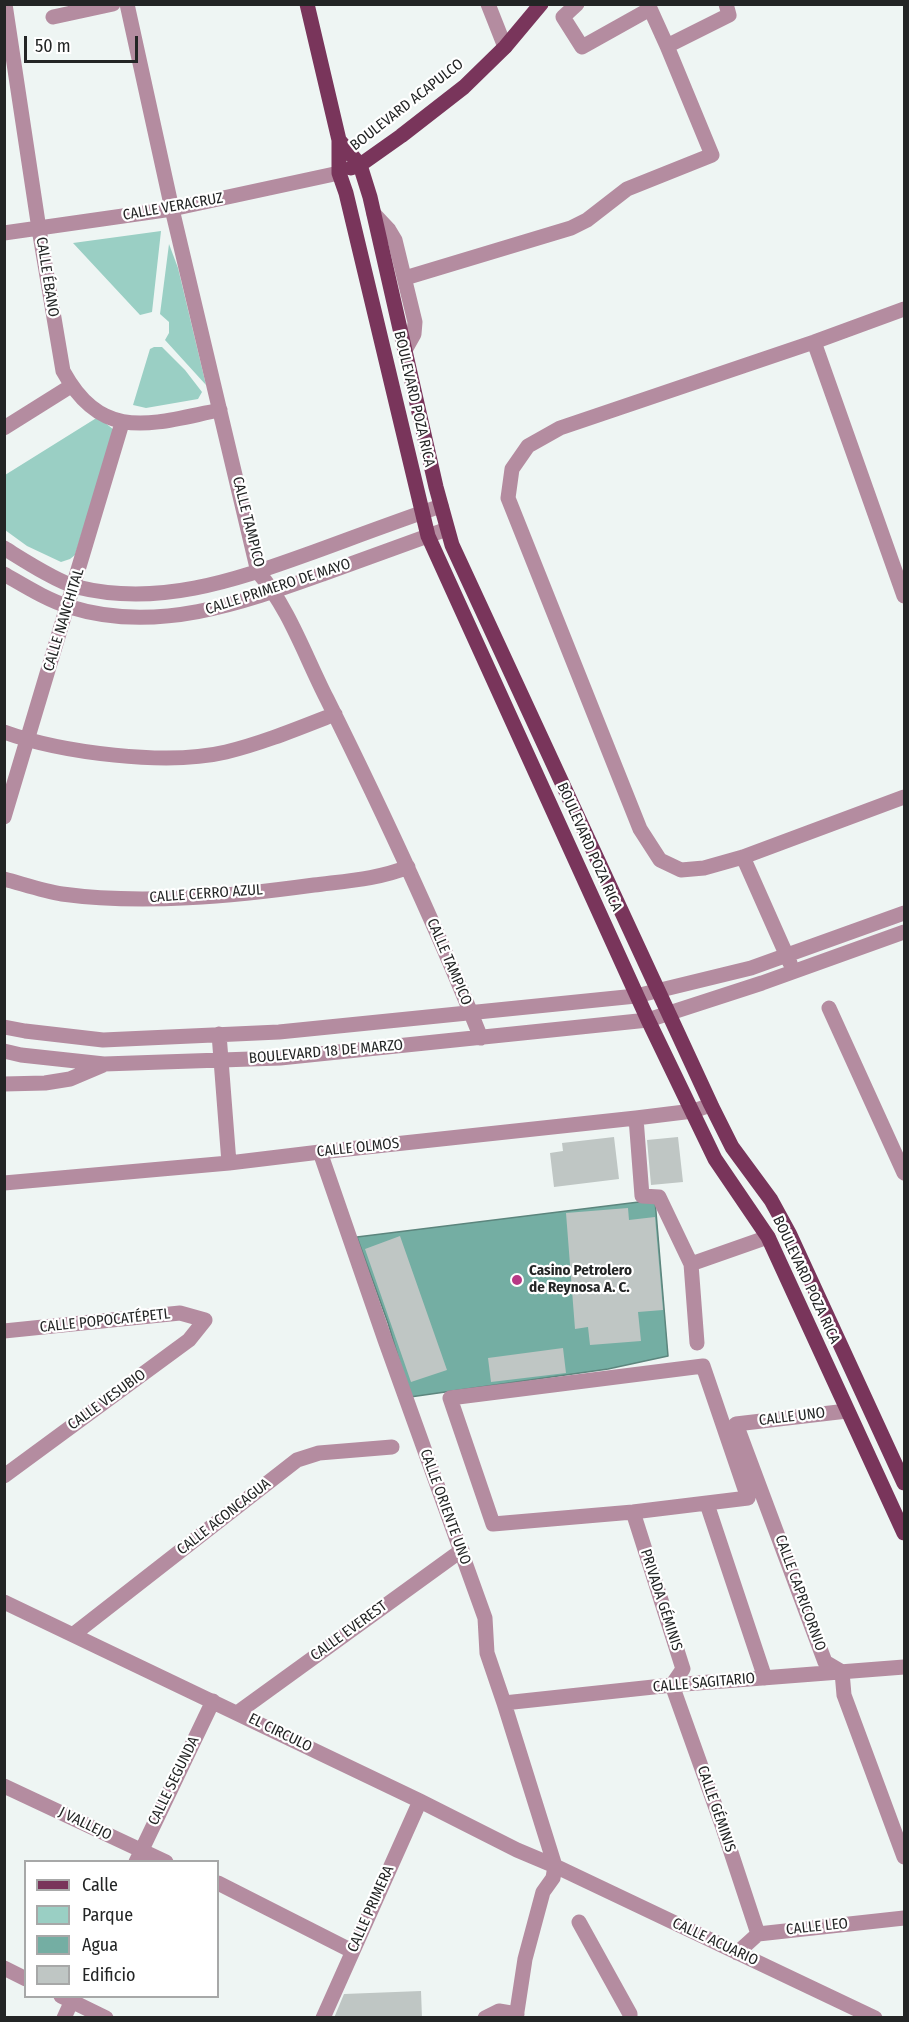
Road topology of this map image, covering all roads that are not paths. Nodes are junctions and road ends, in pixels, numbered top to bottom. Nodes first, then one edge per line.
1 (5, 4) edge
2 (113, 4) edge
3 (127, 4) edge
4 (307, 4) edge
5 (488, 4) edge
6 (541, 4) edge
7 (577, 4) edge
8 (726, 4) edge
9 (649, 7) edge
10 (53, 17) dead end
11 (667, 46) junction
12 (505, 47) junction
13 (339, 140) junction
14 (360, 165) junction
15 (339, 173) junction
16 (172, 209) junction
17 (374, 214) junction
18 (39, 229) junction
19 (4, 233) edge
20 (405, 278) junction
21 (904, 309) edge
22 (814, 342) junction
23 (405, 350) junction
24 (71, 386) junction
25 (220, 410) junction
26 (421, 418) junction
27 (401, 422) junction
28 (122, 423) junction
29 (4, 428) edge
30 (441, 506) junction
31 (422, 513) junction
32 (447, 529) junction
33 (428, 536) junction
34 (4, 548) edge
35 (258, 572) junction
36 (4, 574) edge
37 (74, 586) junction
38 (275, 591) junction
39 (904, 596) edge
40 (69, 607) junction
41 (335, 714) junction
42 (4, 732) edge
43 (28, 741) junction
44 (904, 797) edge
45 (4, 817) edge
46 (743, 857) junction
47 (408, 867) junction
48 (4, 879) edge
49 (904, 914) edge
50 (904, 932) edge
51 (787, 956) junction
52 (794, 971) junction
53 (658, 991) junction
54 (636, 996) junction
55 (829, 1008) dead end
56 (471, 1012) junction
57 (668, 1013) junction
58 (648, 1020) junction
59 (4, 1027) edge
60 (219, 1035) junction
61 (481, 1038) junction
62 (4, 1051) edge
63 (220, 1060) junction
64 (104, 1064) junction
65 (4, 1084) edge
66 (711, 1105) junction
67 (693, 1111) junction
68 (636, 1118) junction
69 (320, 1152) junction
70 (229, 1163) junction
71 (904, 1173) edge
72 (4, 1183) edge
73 (768, 1237) junction
74 (691, 1264) junction
75 (205, 1320) joint
76 (4, 1330) edge
77 (697, 1343) dead end
78 (847, 1411) junction
79 (736, 1424) joint
80 (392, 1447) dead end
81 (4, 1476) edge
82 (904, 1483) edge
83 (707, 1504) junction
84 (633, 1512) junction
85 (904, 1533) edge
86 (462, 1550) junction
87 (5, 1602) edge
88 (74, 1634) junction
89 (904, 1667) edge
90 (842, 1672) junction
91 (765, 1678) junction
92 (672, 1685) junction
93 (213, 1701) junction
94 (504, 1703) junction
95 (237, 1713) junction
96 (4, 1786) edge
97 (420, 1801) junction
98 (138, 1856) edge
99 (904, 1857) edge
100 (157, 1860) edge
101 (555, 1866) junction
102 (219, 1884) edge
103 (904, 1918) edge
104 (579, 1922) dead end
105 (758, 1934) junction
106 (352, 1951) junction
107 (737, 1953) junction
108 (4, 1968) edge
109 (24, 1978) edge
110 (69, 1998) edge
111 (517, 2016) edge
112 (634, 2016) edge
113 (64, 2018) edge
114 (106, 2018) edge
115 (323, 2018) edge
116 (485, 2018) edge
117 (875, 2018) edge

1 - 18 street, CALLE ÉBANO
2 - 10 street
3 - 16 street, CALLE TAMPICO
4 - 13 main road, BOULEVARD POZA RICA
5 - 12 street
6 - 12 main road, BOULEVARD ACAPULCO
7 - 9 street
8 - 11 street
9 - 11 street
11 - 20 street
12 - 14 main road, BOULEVARD ACAPULCO
13 - 14 main road, BOULEVARD POZA RICA
13 - 15 main road, BOULEVARD POZA RICA
14 - 15 main road, BOULEVARD ACAPULCO
14 - 17 main road, BOULEVARD POZA RICA
15 - 16 street, CALLE VERACRUZ
15 - 27 main road, BOULEVARD POZA RICA
16 - 18 street, CALLE VERACRUZ
16 - 25 street, CALLE TAMPICO
17 - 20 street
17 - 23 main road, BOULEVARD POZA RICA
18 - 19 street, CALLE VERACRUZ
18 - 24 street, CALLE ÉBANO
20 - 23 street
21 - 22 street
22 - 39 street
22 - 46 street
23 - 26 main road, BOULEVARD POZA RICA
24 - 28 street, CALLE ÉBANO
24 - 29 street
25 - 28 street, CALLE ÉBANO
25 - 35 street, CALLE TAMPICO
26 - 27 main road
26 - 30 main road, BOULEVARD POZA RICA
27 - 31 main road, BOULEVARD POZA RICA
28 - 37 street, CALLE NANCHITAL
30 - 31 street, CALLE PRIMERO DE MAYO
30 - 32 main road, BOULEVARD POZA RICA
31 - 33 main road, BOULEVARD POZA RICA
31 - 35 street, CALLE PRIMERO DE MAYO
32 - 33 street, CALLE PRIMERO DE MAYO
32 - 53 main road, BOULEVARD POZA RICA
33 - 38 street, CALLE PRIMERO DE MAYO
33 - 54 main road, BOULEVARD POZA RICA
34 - 37 street, CALLE PRIMERO DE MAYO
35 - 37 street, CALLE PRIMERO DE MAYO
35 - 38 street, CALLE TAMPICO
36 - 40 street, CALLE PRIMERO DE MAYO
37 - 40 street, CALLE NANCHITAL
38 - 40 street, CALLE PRIMERO DE MAYO
38 - 41 street, CALLE TAMPICO
40 - 43 street, CALLE NANCHITAL
41 - 43 street
41 - 47 street, CALLE TAMPICO
42 - 43 street
43 - 45 street, CALLE NANCHITAL
44 - 46 street
46 - 51 street
47 - 48 street, CALLE CERRO AZUL
47 - 56 street, CALLE TAMPICO
49 - 51 street, BOULEVARD 18 DE MARZO
50 - 52 street, BOULEVARD 18 DE MARZO
51 - 52 street
51 - 53 street, BOULEVARD 18 DE MARZO
52 - 57 street, BOULEVARD 18 DE MARZO
53 - 54 street, BOULEVARD 18 DE MARZO
53 - 57 main road, BOULEVARD POZA RICA
54 - 56 street, BOULEVARD 18 DE MARZO
54 - 58 main road, BOULEVARD POZA RICA
55 - 71 street
56 - 60 street, BOULEVARD 18 DE MARZO
56 - 61 street, CALLE TAMPICO
57 - 58 street, BOULEVARD 18 DE MARZO
57 - 66 main road, BOULEVARD POZA RICA
58 - 61 street, BOULEVARD 18 DE MARZO
58 - 67 main road, BOULEVARD POZA RICA
59 - 60 street, BOULEVARD 18 DE MARZO
60 - 63 street
61 - 63 street, BOULEVARD 18 DE MARZO
62 - 64 street, BOULEVARD 18 DE MARZO
63 - 64 street, BOULEVARD 18 DE MARZO
63 - 70 street
64 - 65 street
66 - 67 street, CALLE OLMOS
66 - 82 main road, BOULEVARD POZA RICA
67 - 68 street, CALLE OLMOS
67 - 73 main road, BOULEVARD POZA RICA
68 - 69 street, CALLE OLMOS
68 - 74 street
69 - 70 street, CALLE OLMOS
69 - 86 street, CALLE ORIENTE UNO
70 - 72 street, CALLE OLMOS
73 - 74 street
73 - 78 main road, BOULEVARD POZA RICA
74 - 77 street
75 - 76 street, CALLE POPOCATÉPETL
75 - 81 street, CALLE VESUBIO
78 - 79 street, CALLE UNO
78 - 85 main road, BOULEVARD POZA RICA
79 - 90 street, CALLE CAPRICORNIO
80 - 88 street, CALLE ACONCAGUA
83 - 84 street
83 - 84 street
83 - 91 street
84 - 92 street, PRIVADA GÉMINIS
86 - 94 street, CALLE ORIENTE UNO
86 - 95 street, CALLE EVEREST
87 - 88 street, EL CIRCULO
88 - 93 street, EL CIRCULO
89 - 90 street, CALLE SAGITARIO
90 - 91 street, CALLE SAGITARIO
90 - 99 street
91 - 92 street, CALLE SAGITARIO
92 - 94 street, CALLE SAGITARIO
92 - 105 street, CALLE GÉMINIS
93 - 95 street, EL CIRCULO
93 - 98 street, CALLE SEGUNDA
94 - 101 street, CALLE ORIENTE UNO
95 - 97 street, EL CIRCULO
96 - 98 street, J VALLEJO
97 - 101 street, EL CIRCULO
97 - 106 street, CALLE PRIMERA
98 - 100 street, J VALLEJO
101 - 107 street, CALLE ACUARIO
101 - 111 street
102 - 106 street
103 - 105 street, CALLE LEO
104 - 112 street
105 - 107 street
106 - 115 street, CALLE PRIMERA
107 - 117 street, CALLE ACUARIO
108 - 109 street
110 - 113 street
110 - 114 street
111 - 116 street

